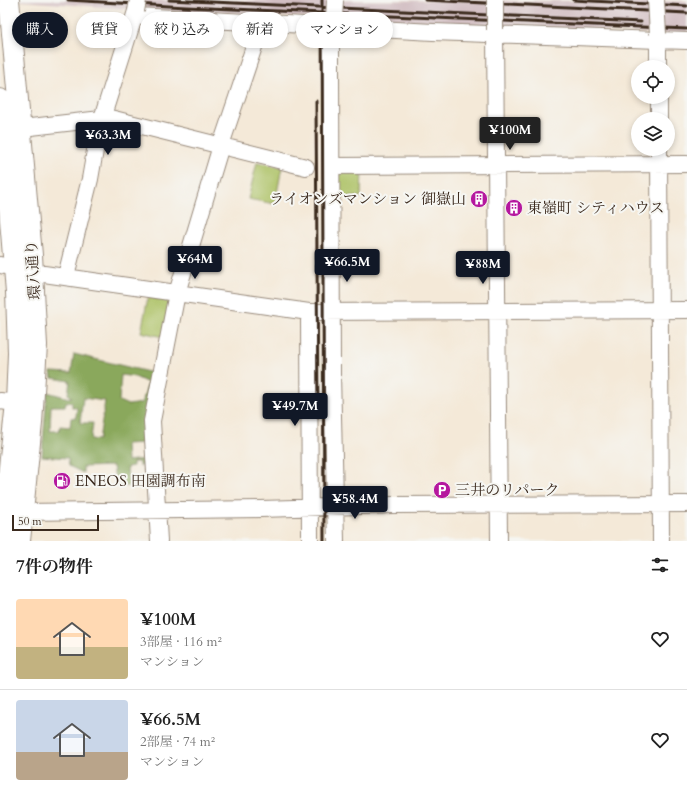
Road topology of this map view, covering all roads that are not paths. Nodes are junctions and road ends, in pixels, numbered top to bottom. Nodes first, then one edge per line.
1 (335, 0) edge
2 (495, 0) edge
3 (656, 0) edge
4 (9, 2) edge
5 (137, 9) edge
6 (334, 12) edge
7 (232, 20) edge
8 (393, 26) edge
9 (495, 32) junction
10 (658, 37) junction
11 (687, 42) edge
12 (254, 48) edge
13 (333, 48) edge
14 (658, 60) edge
15 (0, 99) edge
16 (102, 119) junction
17 (8, 129) edge
18 (221, 146) junction
19 (660, 157) edge
20 (687, 164) edge
21 (332, 166) junction
22 (496, 166) junction
23 (306, 167) dead end
24 (16, 268) edge
25 (66, 276) junction
26 (177, 293) junction
27 (660, 310) junction
28 (687, 310) edge
29 (309, 312) junction
30 (333, 312) junction
31 (498, 312) junction
32 (8, 402) edge
33 (499, 504) junction
34 (661, 504) junction
35 (687, 504) edge
36 (309, 507) junction
37 (336, 507) junction
38 (158, 511) junction
39 (23, 512) junction
40 (2, 514) edge
41 (1, 541) edge
42 (20, 541) edge
43 (158, 541) edge
44 (310, 541) edge
45 (336, 541) edge
46 (499, 541) edge
47 (661, 541) edge

1 - 6 street, bridge
2 - 9 street, bridge
3 - 10 street, bridge
4 - 17 main road, 環八通り
5 - 7 street
5 - 16 street
8 - 9 street
9 - 10 street
9 - 22 street
10 - 11 street
10 - 14 street
12 - 18 street
13 - 21 street
15 - 17 main road, 環八通り
16 - 17 street
16 - 18 street
16 - 25 street
17 - 24 main road, 環八通り
18 - 23 street
18 - 26 street
19 - 20 street
19 - 22 street
19 - 27 street
21 - 22 street
21 - 30 street
22 - 31 street
24 - 25 street
24 - 32 main road, 環八通り
24 - 39 main road, 環八通り
25 - 26 street
26 - 29 street
26 - 38 street
27 - 28 street
27 - 31 street
27 - 34 street
29 - 30 street
29 - 36 street
30 - 31 street
30 - 37 street
31 - 33 street
32 - 40 main road, 環八通り
33 - 34 street
33 - 37 street
33 - 46 street
34 - 35 street
34 - 47 street
36 - 37 street
36 - 38 street
36 - 44 street
37 - 45 street
38 - 39 street
38 - 43 street
39 - 42 main road, 環八通り
40 - 41 main road, 環八通り

